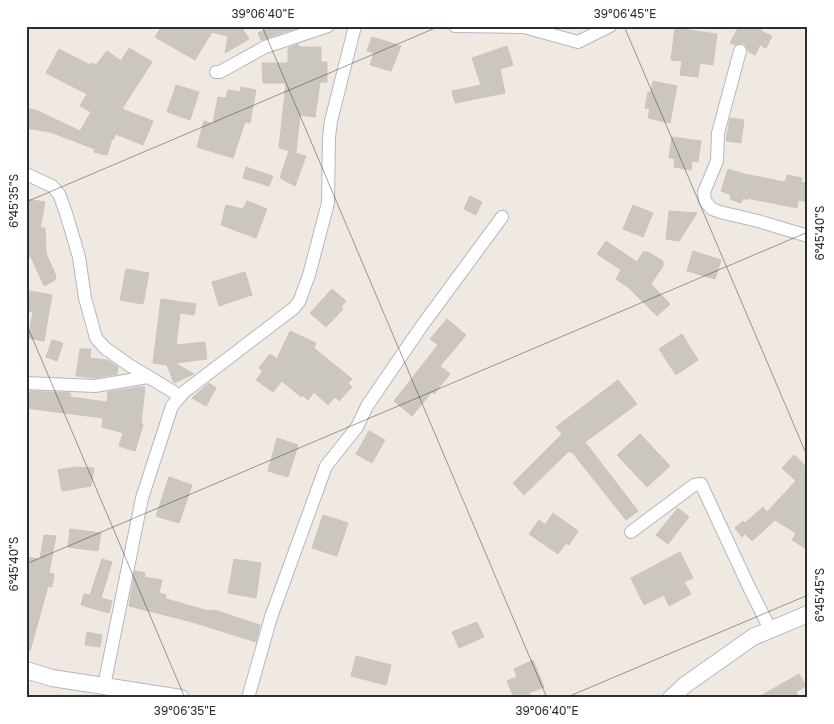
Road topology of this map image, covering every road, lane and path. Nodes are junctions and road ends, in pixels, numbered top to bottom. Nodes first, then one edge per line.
1 (328, 26) edge
2 (355, 26) edge
3 (455, 26) edge
4 (610, 26) edge
5 (740, 51) dead end
6 (216, 72) dead end
7 (26, 174) edge
8 (502, 216) dead end
9 (808, 236) edge
10 (148, 377) junction
11 (26, 383) edge
12 (180, 396) junction
13 (631, 532) dead end
14 (808, 614) edge
15 (770, 629) junction
16 (26, 670) edge
17 (104, 686) junction
18 (143, 695) edge
19 (181, 698) edge
20 (248, 698) edge
21 (671, 698) edge

1 - 6 street
2 - 12 street
3 - 4 street
5 - 9 street
7 - 10 street
8 - 20 street
10 - 11 street
10 - 12 street
12 - 17 street
13 - 15 street
14 - 15 street
15 - 21 street
16 - 17 street
17 - 18 street
18 - 19 street

